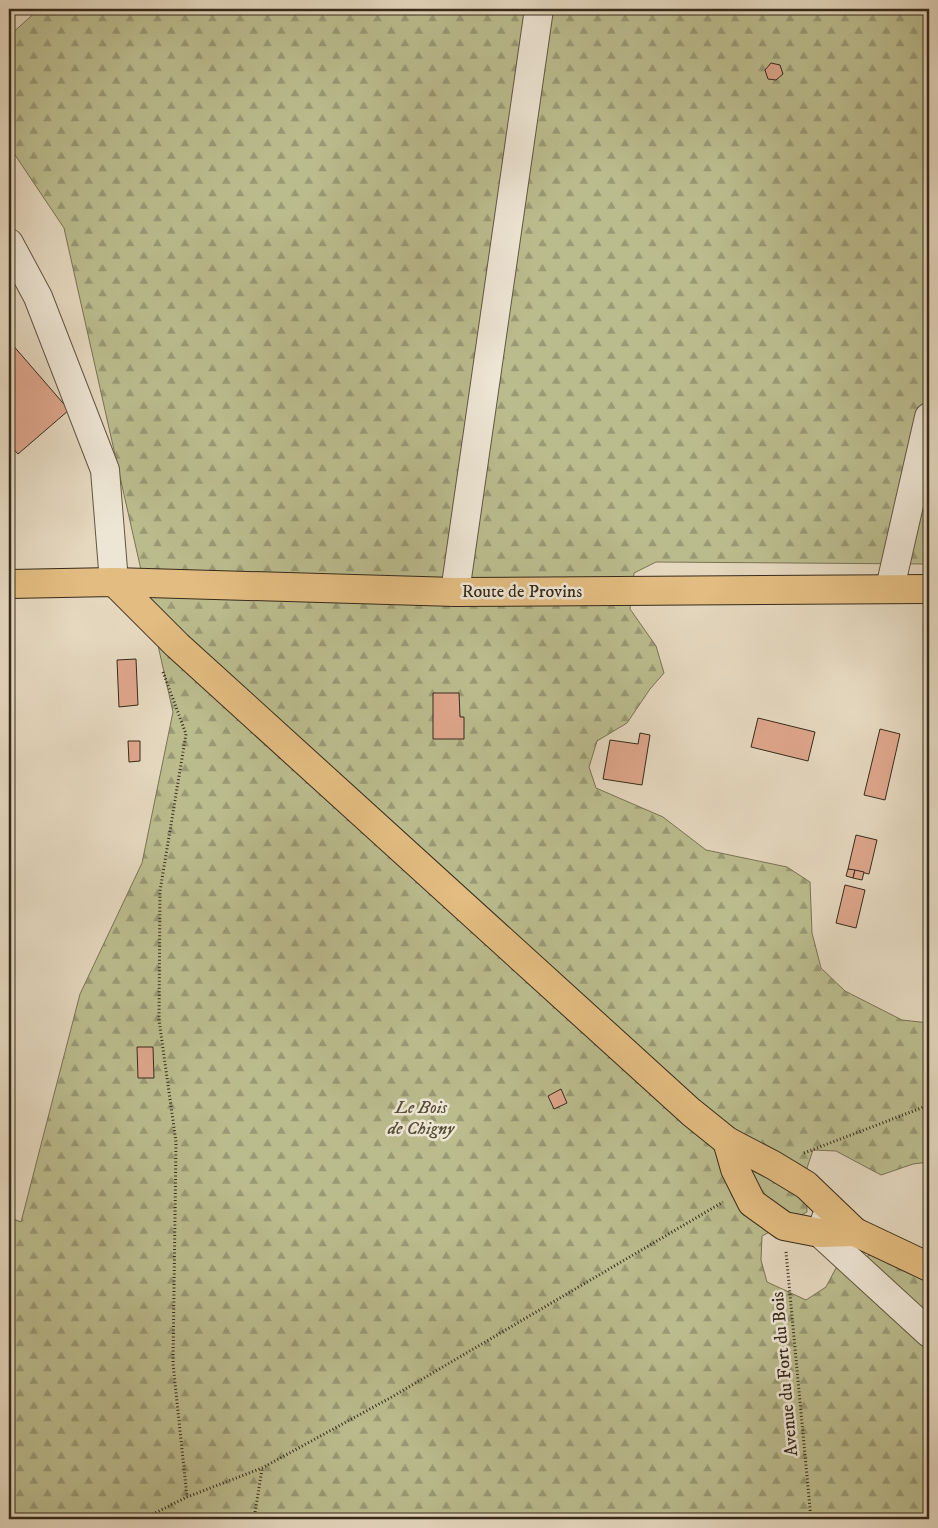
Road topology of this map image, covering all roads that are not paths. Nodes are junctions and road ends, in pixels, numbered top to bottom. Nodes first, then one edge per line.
1 (539, 9) edge
2 (9, 243) edge
3 (929, 417) edge
4 (114, 582) junction
5 (9, 584) edge
6 (890, 588) junction
7 (929, 588) edge
8 (455, 592) junction
9 (727, 1141) junction
10 (830, 1207) junction
11 (855, 1232) junction
12 (820, 1233) junction
13 (929, 1266) edge
14 (929, 1333) edge

1 - 8 street
2 - 4 street
3 - 6 street
4 - 5 main road, Route de Provins
4 - 8 main road, Route de Provins
4 - 9 main road
6 - 7 main road, Route de Provins
6 - 8 main road, Route de Provins
9 - 10 main road
9 - 12 main road
10 - 11 main road
10 - 12 street
11 - 12 main road
11 - 13 main road
12 - 14 street

